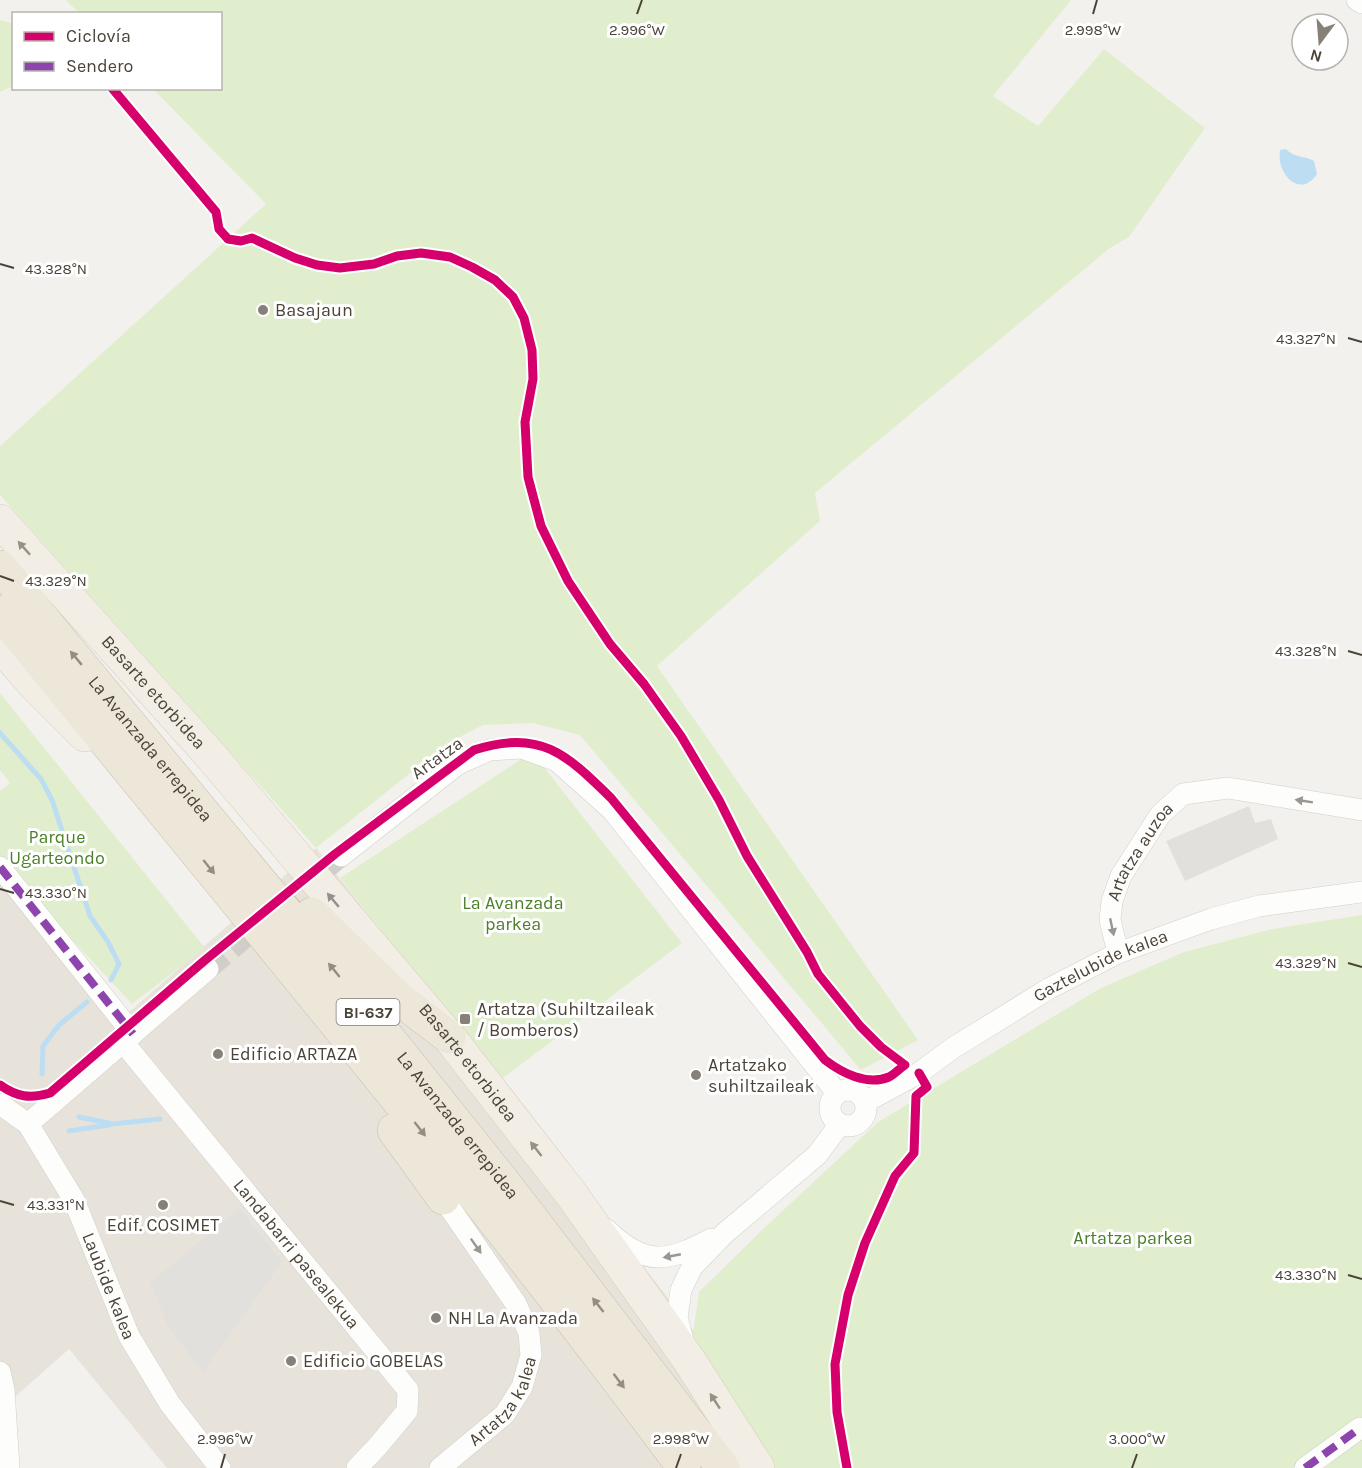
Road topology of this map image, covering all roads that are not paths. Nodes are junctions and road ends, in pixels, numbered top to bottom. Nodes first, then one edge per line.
1 (1357, 0) edge
2 (1362, 3) edge
3 (0, 521) edge
4 (0, 567) edge
5 (0, 612) edge
6 (0, 645) edge
7 (157, 757) junction
8 (1362, 810) edge
9 (180, 831) junction
10 (341, 856) tunnel mouth
11 (0, 867) edge
12 (1362, 892) edge
13 (238, 903) junction
14 (1118, 953) junction
15 (208, 969) tunnel mouth
16 (449, 1037) junction
17 (128, 1038) junction
18 (837, 1093) junction
19 (865, 1102) junction
20 (0, 1104) edge
21 (28, 1124) junction
22 (840, 1124) junction
23 (572, 1195) junction
24 (443, 1198) joint
25 (725, 1233) junction
26 (628, 1343) junction
27 (689, 1360) junction
28 (0, 1372) edge
29 (1360, 1428) dead end
30 (9, 1468) edge
31 (220, 1468) edge
32 (357, 1468) edge
33 (440, 1468) edge
34 (684, 1468) edge
35 (723, 1468) edge
36 (740, 1468) edge
37 (758, 1468) edge
38 (1305, 1468) edge

1 - 2 street
16 -> 3 main road, Basarte etorbidea
7 -> 4 highway, La Avanzada errepidea / BI-637
5 - 9 highway, La Avanzada errepidea / BI-637
6 - 9 main road
7 - 16 highway
26 -> 7 highway, La Avanzada errepidea / BI-637
8 -> 14 street, Artatza auzoa
9 -> 13 highway, La Avanzada errepidea / BI-637
10 - 18 street
11 - 17 street, Landabarri pasealekua
12 - 14 street, Gaztelubide kalea
13 - 24 highway
13 -> 34 highway, La Avanzada errepidea / BI-637
14 - 19 street, Gaztelubide kalea
15 - 17 street
23 -> 16 main road, Basarte etorbidea
17 - 21 street
17 - 32 street, Landabarri pasealekua
18 - 19 street
18 - 22 street
19 - 22 street
20 - 21 street, Laubide kalea
21 - 31 street, Laubide kalea
22 - 25 street
25 -> 23 street
23 - 27 main road, Basarte etorbidea
24 -> 33 street, Artatza kalea
25 - 27 street
26 - 35 highway, La Avanzada errepidea / BI-637
26 - 36 highway
37 -> 27 main road, Basarte etorbidea
28 - 30 street
29 - 38 street

